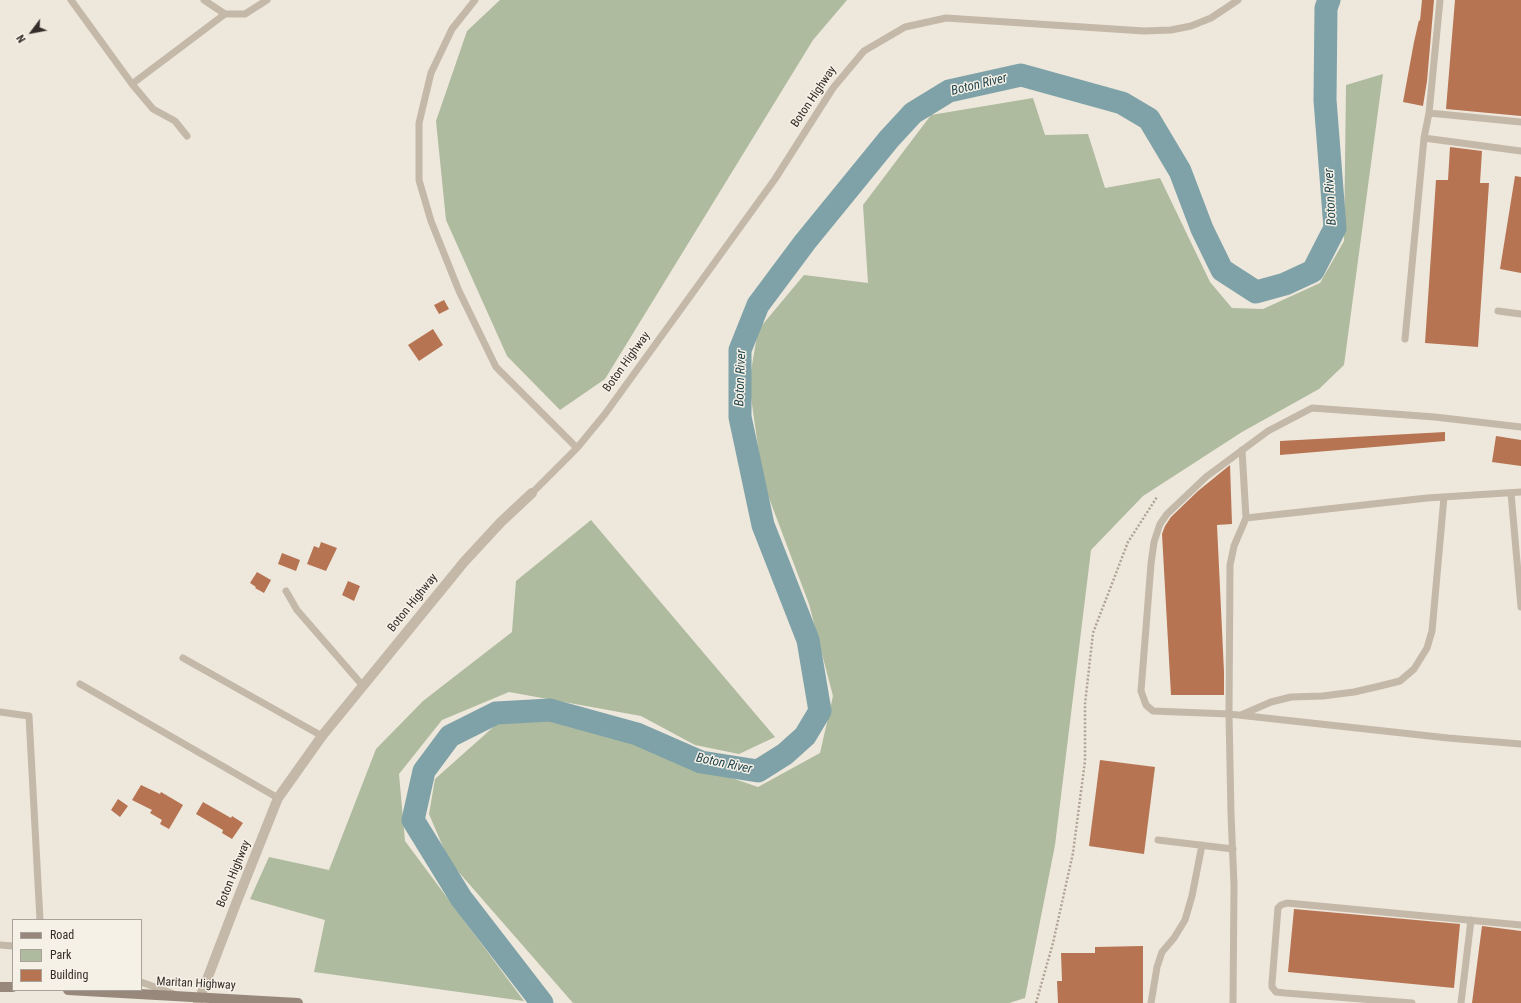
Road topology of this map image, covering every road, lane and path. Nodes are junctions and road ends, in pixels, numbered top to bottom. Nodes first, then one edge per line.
1 (71, 0) edge
2 (204, 0) edge
3 (267, 0) edge
4 (474, 0) edge
5 (1238, 0) edge
6 (1440, 0) edge
7 (225, 14) junction
8 (132, 84) junction
9 (1428, 113) junction
10 (1521, 122) edge
11 (187, 136) dead end
12 (1424, 138) junction
13 (1521, 151) edge
14 (1498, 311) dead end
15 (1521, 314) edge
16 (1405, 339) dead end
17 (1521, 427) edge
18 (576, 448) junction
19 (1242, 450) junction
20 (1521, 492) edge
21 (532, 493) joint
22 (1510, 493) junction
23 (1157, 497) dead end
24 (1444, 497) junction
25 (1246, 518) junction
26 (286, 591) dead end
27 (1521, 607) edge
28 (183, 658) dead end
29 (80, 684) dead end
30 (363, 686) junction
31 (0, 712) edge
32 (1229, 714) junction
33 (1241, 715) junction
34 (322, 736) junction
35 (1521, 744) edge
36 (278, 798) junction
37 (1158, 840) dead end
38 (1202, 845) junction
39 (1233, 849) junction
40 (40, 919) edge
41 (1471, 920) junction
42 (1521, 925) edge
43 (0, 945) edge
44 (12, 946) edge
45 (142, 982) edge
46 (0, 987) edge
47 (12, 987) edge
48 (87, 991) edge
49 (180, 996) junction
50 (199, 1000) edge
51 (298, 1003) edge
52 (1036, 1003) edge
53 (1151, 1003) edge
54 (1233, 1003) edge
55 (1412, 1003) edge
56 (1461, 1003) edge

1 - 8 lane
2 - 7 lane
3 - 7 lane
4 - 18 lane
5 - 18 lane, Boton Highway
6 - 9 lane
7 - 8 lane
8 - 11 lane
9 - 10 lane
9 - 12 lane
12 - 13 lane
12 - 16 lane
14 - 15 lane
17 - 19 lane
18 - 21 lane, Boton Highway
19 - 25 lane
19 - 32 lane
20 - 22 lane
21 - 30 street, Boton Highway
22 - 24 lane
22 - 27 lane
23 - 52 path
24 - 25 lane
24 - 33 lane
25 - 32 lane
26 - 30 lane
28 - 34 lane
29 - 36 lane
30 - 34 street, Boton Highway
31 - 40 lane
32 - 33 lane
32 - 39 lane
33 - 35 lane
34 - 36 street, Boton Highway
36 - 50 street, Boton Highway
37 - 38 lane
38 - 39 lane
38 - 53 lane
39 - 54 lane
41 - 42 lane
41 - 55 lane
41 - 56 lane
43 - 44 lane
45 - 49 lane
46 - 47 main road
48 - 49 main road, Maritan Highway
49 - 50 main road, Maritan Highway
50 - 51 main road, Maritan Highway

